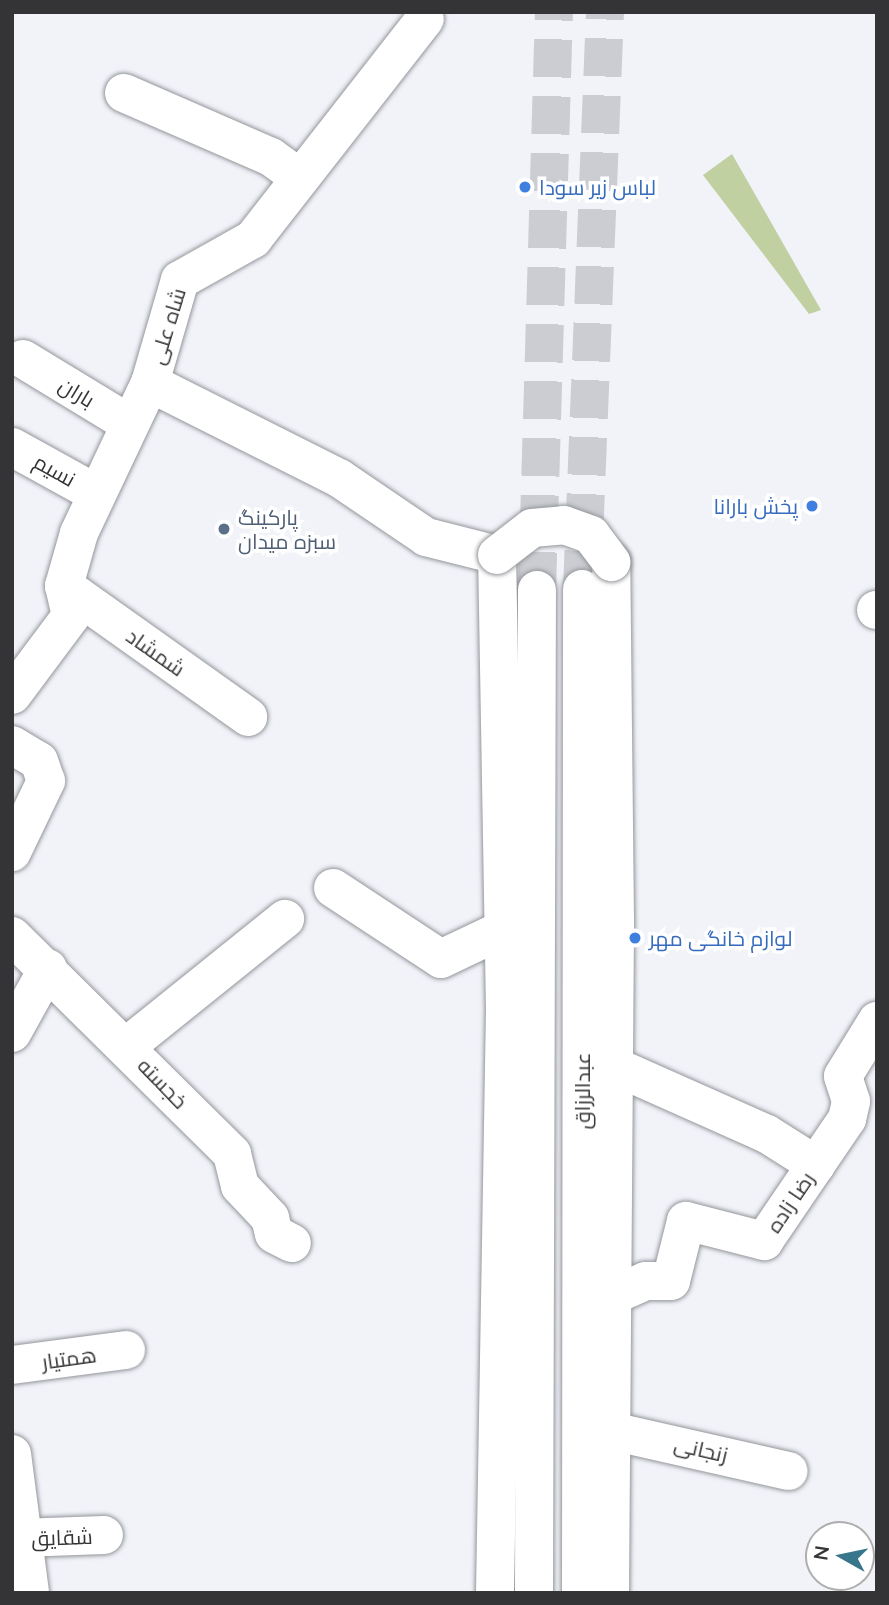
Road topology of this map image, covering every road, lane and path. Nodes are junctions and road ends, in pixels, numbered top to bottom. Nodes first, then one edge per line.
1 (425, 19) dead end
2 (124, 93) dead end
3 (300, 178) junction
4 (23, 359) dead end
5 (149, 383) junction
6 (130, 424) junction
7 (12, 447) edge
8 (97, 494) junction
9 (497, 555) junction
10 (64, 586) junction
11 (582, 589) tunnel mouth
12 (537, 590) tunnel mouth
13 (12, 695) edge
14 (248, 717) dead end
15 (12, 745) edge
16 (12, 852) edge
17 (349, 898) dead end
18 (285, 919) dead end
19 (504, 929) junction
20 (12, 936) edge
21 (48, 968) junction
22 (877, 1021) edge
23 (12, 1033) edge
24 (127, 1046) junction
25 (614, 1066) junction
26 (862, 1122) edge
27 (816, 1165) junction
28 (292, 1243) dead end
29 (612, 1296) junction
30 (126, 1350) dead end
31 (12, 1366) edge
32 (611, 1431) junction
33 (12, 1454) edge
34 (789, 1471) dead end
35 (104, 1535) dead end
36 (20, 1538) junction
37 (30, 1593) edge
38 (495, 1593) edge
39 (534, 1593) edge
40 (581, 1593) edge
41 (610, 1593) edge

1 - 3 main road, شاه علی
2 - 3 main road
3 - 5 main road, شاه علی
4 - 6 main road, باران
5 - 6 main road, شاه علی
5 - 9 main road
6 - 8 main road, شاه علی
7 - 8 main road, نسیم
8 - 10 main road, شاه علی
9 - 19 main road
9 - 25 main road, bridge
10 - 13 main road, شاه علی
10 - 14 main road, شمشاد
11 - 40 main road, عبدالرزاق
12 - 39 main road
15 - 16 main road
17 - 19 main road
18 - 24 main road, خجسته
19 - 38 main road
20 - 21 main road
21 - 23 main road
21 - 24 main road
22 - 26 main road, رضا زاده
24 - 28 main road, خجسته
25 - 27 main road
25 - 29 main road
26 - 27 main road, رضا زاده
27 - 29 main road, رضا زاده
29 - 32 main road
30 - 31 main road, همتیار
32 - 34 main road, زنجانی
32 - 41 main road
33 - 36 main road
35 - 36 main road, شقایق
36 - 37 main road

